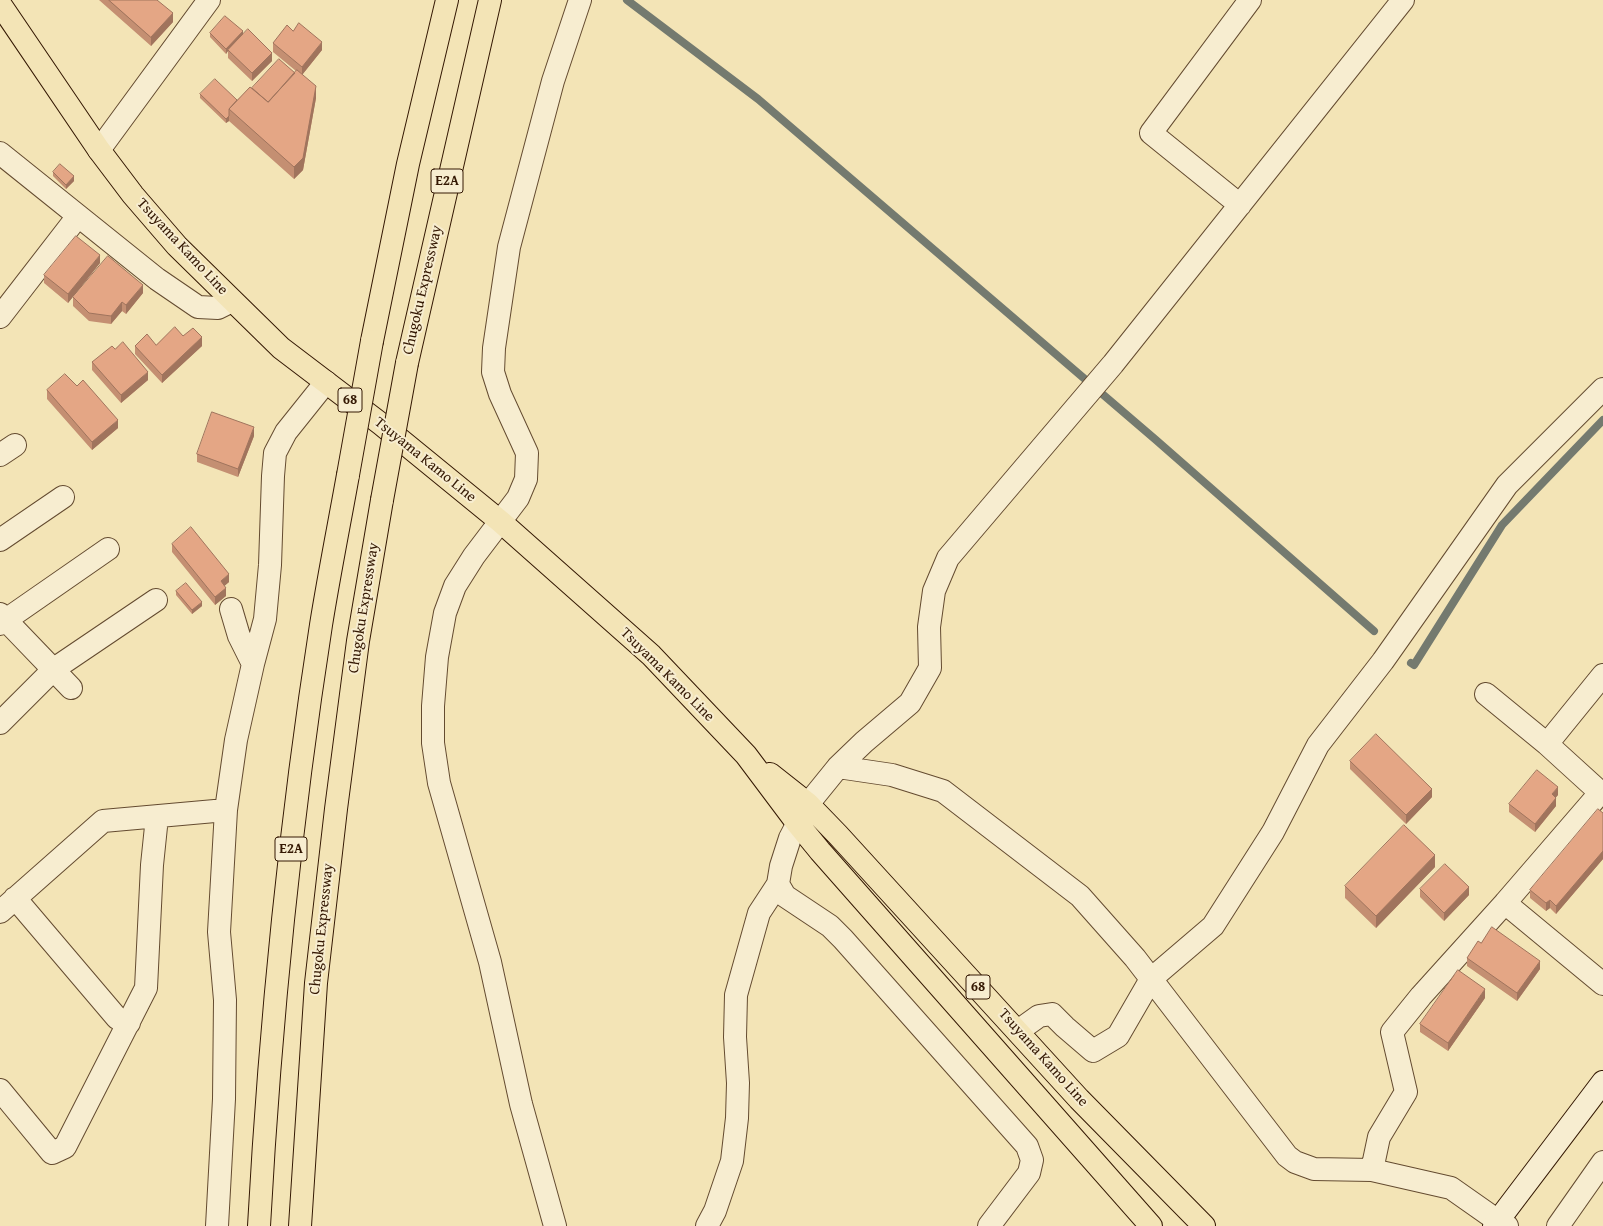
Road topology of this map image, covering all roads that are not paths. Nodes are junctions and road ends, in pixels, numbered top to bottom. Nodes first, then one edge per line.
1 (208, 0) edge
2 (447, 0) edge
3 (490, 0) edge
4 (580, 0) edge
5 (1250, 0) edge
6 (1403, 0) edge
7 (0, 4) edge
8 (99, 150) junction
9 (0, 153) edge
10 (1240, 205) junction
11 (78, 216) junction
12 (232, 301) junction
13 (0, 317) edge
14 (326, 382) junction
15 (1603, 389) edge
16 (63, 497) dead end
17 (500, 522) junction
18 (0, 540) edge
19 (108, 549) dead end
20 (156, 600) dead end
21 (231, 609) dead end
22 (2, 619) edge
23 (253, 664) junction
24 (54, 669) junction
25 (1603, 675) edge
26 (71, 688) dead end
27 (1486, 694) dead end
28 (0, 723) edge
29 (1546, 744) junction
30 (746, 755) junction
31 (838, 767) junction
32 (1601, 794) edge
33 (808, 804) junction
34 (226, 810) junction
35 (157, 817) junction
36 (797, 823) junction
37 (778, 884) junction
38 (1505, 903) junction
39 (8, 905) edge
40 (1151, 979) junction
41 (1603, 984) edge
42 (129, 1023) junction
43 (1018, 1030) junction
44 (1603, 1082) edge
45 (0, 1090) edge
46 (1603, 1162) edge
47 (1372, 1170) junction
48 (1500, 1224) edge
49 (217, 1226) edge
50 (258, 1226) edge
51 (300, 1226) edge
52 (555, 1226) edge
53 (707, 1226) edge
54 (988, 1226) edge
55 (1151, 1226) edge
56 (1204, 1226) edge
57 (1558, 1226) edge

1 - 8 street
2 - 50 main road, E2A, bridge
3 - 51 main road, Chugoku Expressway / E2A, bridge
4 - 17 street
5 - 10 street
6 - 10 street
7 - 8 main road, Tsuyama Kamo Line / 68
8 - 12 main road, Tsuyama Kamo Line / 68
9 - 11 street
10 - 31 street
11 - 12 street
11 - 13 street
12 - 14 main road, Tsuyama Kamo Line / 68
14 - 17 main road, Tsuyama Kamo Line / 68
14 - 23 street
15 - 40 street
16 - 18 street
17 - 30 main road, Tsuyama Kamo Line / 68
17 - 52 street
19 - 22 street
20 - 24 street
21 - 23 street
22 - 24 street
23 - 34 street
24 - 26 street
24 - 28 street
25 - 29 street
27 - 29 street
29 - 32 street
30 - 33 main road, Tsuyama Kamo Line / 68
30 - 36 main road, Tsuyama Kamo Line / 68
31 - 33 street
31 - 40 street
32 - 38 street
33 - 36 street
33 - 43 main road, Tsuyama Kamo Line / 68
34 - 35 street
34 - 49 street
35 - 39 street
35 - 42 street
36 - 37 street
36 - 55 main road, Tsuyama Kamo Line / 68
37 - 53 street
37 - 54 street
38 - 41 street
38 - 47 street
39 - 42 street
40 - 43 street
40 - 47 street
42 - 45 street
43 - 56 main road, Tsuyama Kamo Line / 68
44 - 48 street
46 - 57 street
47 - 48 street

